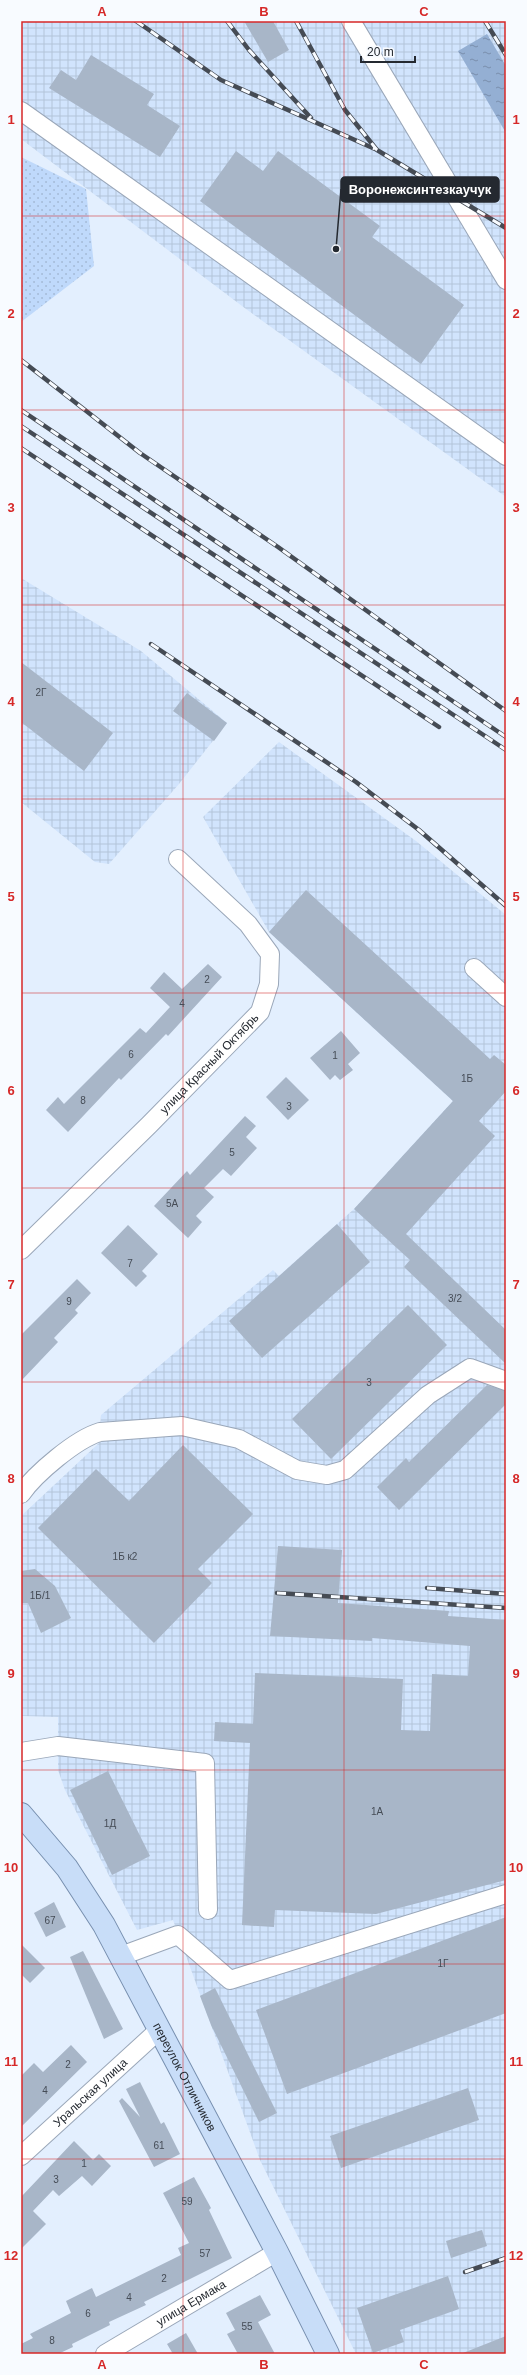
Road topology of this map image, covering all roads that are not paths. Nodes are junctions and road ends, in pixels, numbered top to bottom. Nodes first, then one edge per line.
1 (351, 21) edge
2 (21, 111) edge
3 (506, 280) edge
4 (506, 456) edge
5 (178, 858) dead end
6 (474, 968) dead end
7 (506, 997) edge
8 (21, 1250) edge
9 (506, 1381) edge
10 (21, 1494) edge
11 (21, 1752) edge
12 (23, 1820) edge
13 (506, 1894) edge
14 (208, 1910) dead end
15 (121, 1956) junction
16 (160, 2029) junction
17 (21, 2156) edge
18 (277, 2252) junction
19 (105, 2354) edge
20 (328, 2354) edge

1 - 3 street
2 - 4 street
5 - 8 street, улица Красный Октябрь
6 - 7 street
9 - 10 street
11 - 14 street
12 - 15 main road, переулок Отличников
13 - 15 street
15 - 16 main road, переулок Отличников
16 - 17 street, Уральская улица
16 - 18 main road, переулок Отличников
18 - 19 street, улица Ермака
18 - 20 main road, переулок Отличников

